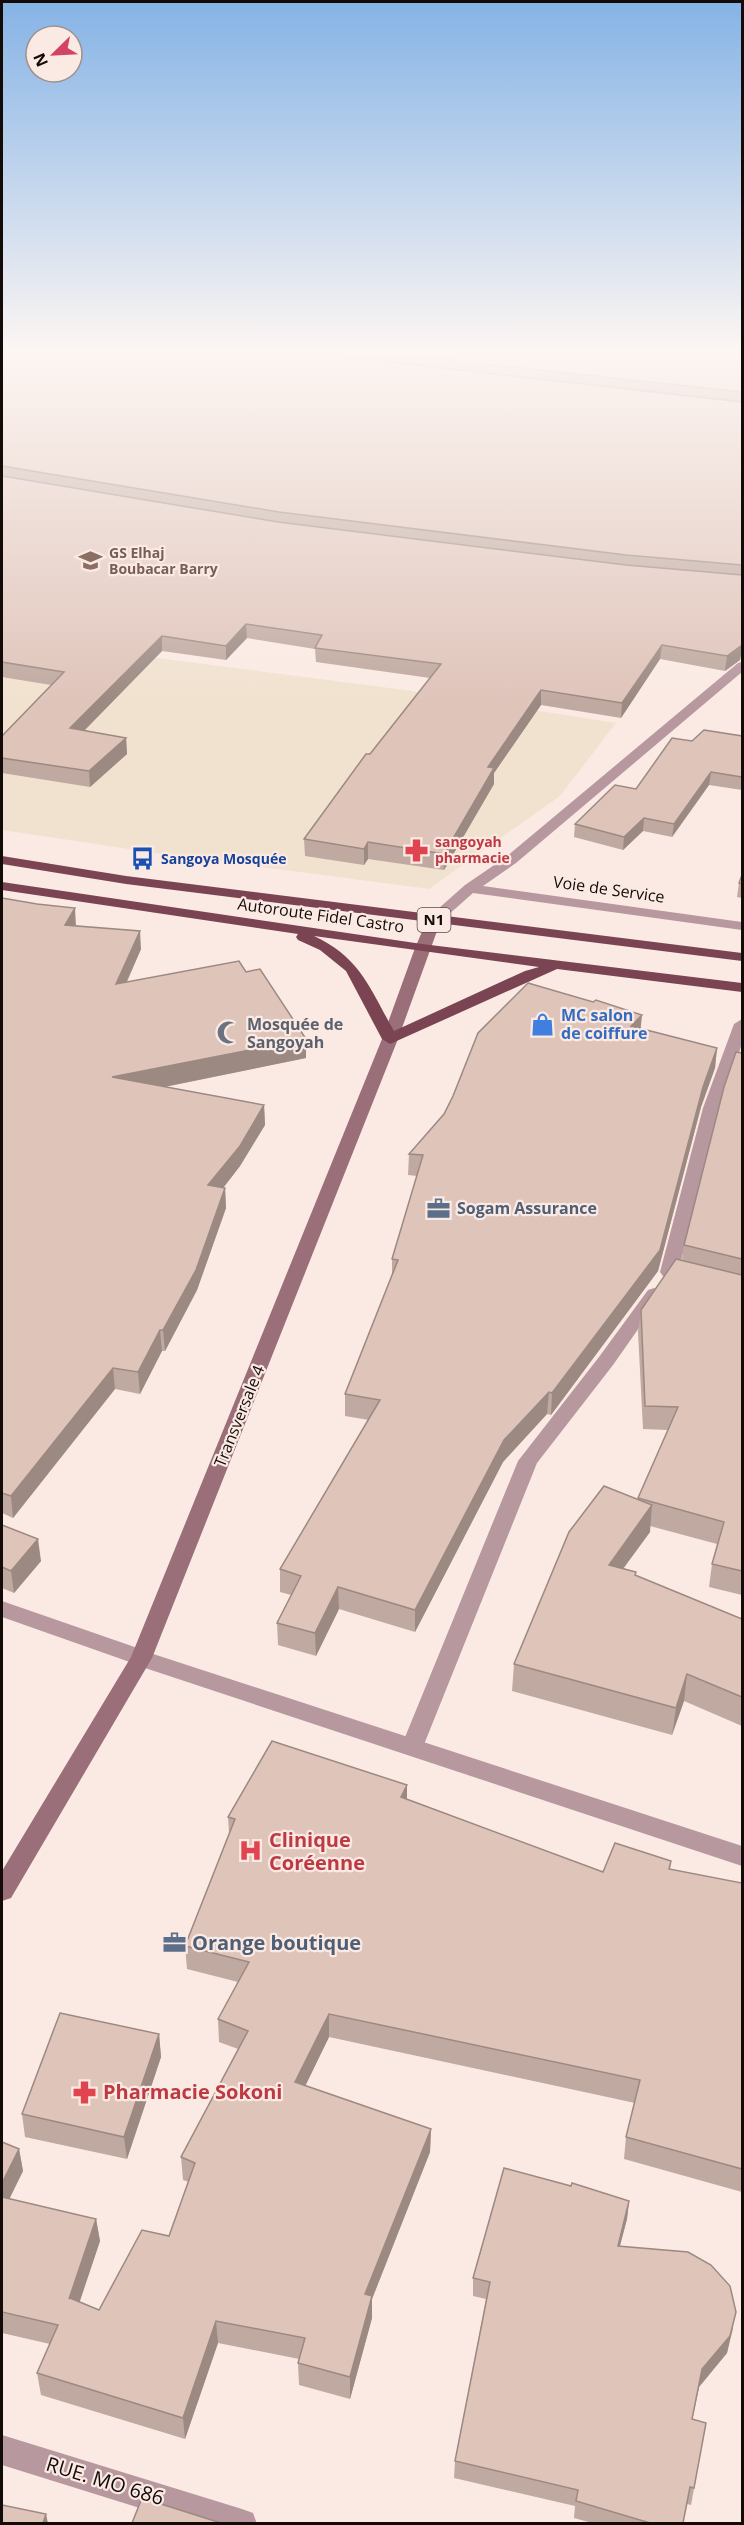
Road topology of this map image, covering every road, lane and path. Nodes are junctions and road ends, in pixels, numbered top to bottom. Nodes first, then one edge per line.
1 (742, 666) edge
2 (2, 860) edge
3 (2, 886) edge
4 (470, 888) junction
5 (434, 920) junction
6 (742, 926) edge
7 (282, 927) junction
8 (422, 948) junction
9 (742, 957) edge
10 (562, 966) junction
11 (742, 988) edge
12 (742, 1024) edge
13 (390, 1040) junction
14 (669, 1272) junction
15 (701, 1280) edge
16 (2, 1609) edge
17 (141, 1658) junction
18 (412, 1747) junction
19 (742, 1856) edge
20 (2, 1891) edge
21 (2, 2450) edge
22 (242, 2523) edge

1 - 4 street
2 - 5 highway, Autoroute Fidel Castro / N1
3 - 7 highway, Autoroute Fidel Castro / N1
4 - 5 street
4 - 6 street, Voie de Service
5 - 8 main road, Transversale 4
5 - 9 highway, Autoroute Fidel Castro / N1
7 - 8 highway, Autoroute Fidel Castro / N1
7 - 13 highway
8 - 10 highway, Autoroute Fidel Castro / N1
8 - 13 main road, Transversale 4
10 - 11 highway, Autoroute Fidel Castro / N1
10 - 13 highway
12 - 14 street
13 - 17 main road, Transversale 4
14 - 15 street
14 - 18 street
16 - 17 street
17 - 18 street
17 - 20 main road, Transversale 4
18 - 19 street
21 - 22 street, RUE. MO 686

